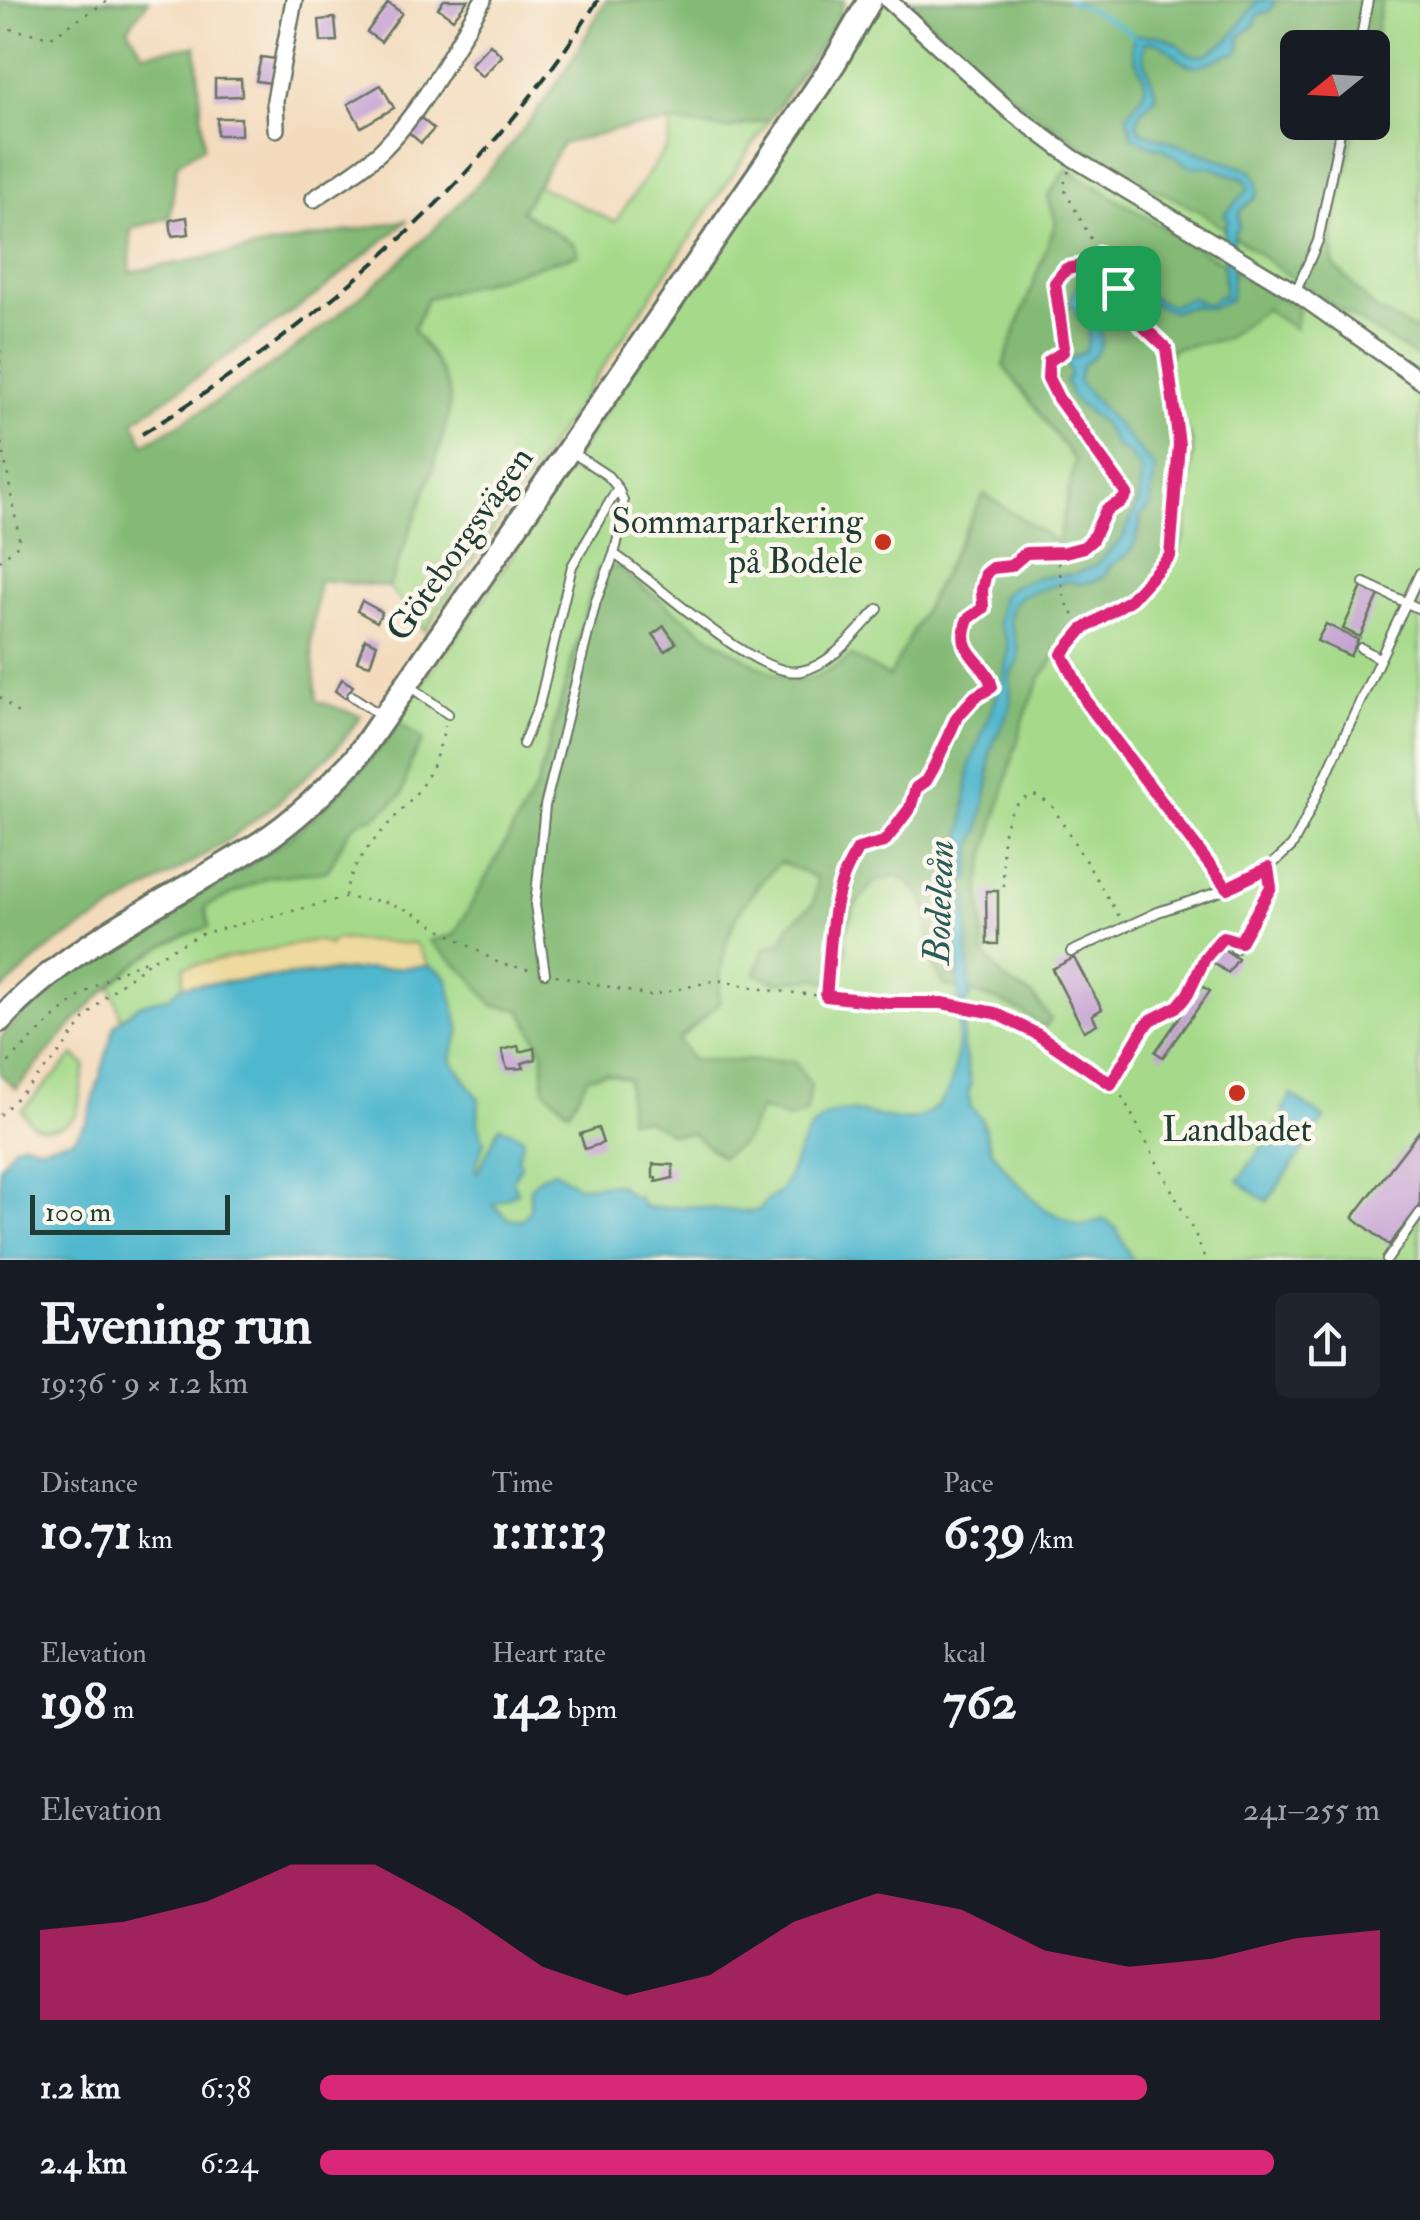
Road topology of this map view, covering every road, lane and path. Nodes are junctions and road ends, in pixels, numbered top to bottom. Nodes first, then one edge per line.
1 (109, 0) edge
2 (294, 0) edge
3 (484, 0) edge
4 (870, 0) edge
5 (888, 0) edge
6 (1368, 0) edge
7 (0, 28) edge
8 (1362, 30) edge
9 (276, 129) dead end
10 (1338, 140) edge
11 (1074, 158) junction
12 (314, 198) dead end
13 (1100, 254) junction
14 (1295, 292) junction
15 (0, 350) edge
16 (1420, 380) edge
17 (0, 381) edge
18 (0, 433) edge
19 (568, 449) junction
20 (618, 488) junction
21 (614, 554) junction
22 (0, 561) edge
23 (1058, 564) dead end
24 (1420, 573) edge
25 (1364, 583) dead end
26 (1407, 602) junction
27 (878, 609) dead end
28 (1420, 609) edge
29 (1082, 630) junction
30 (1361, 648) dead end
31 (1380, 659) junction
32 (406, 684) junction
33 (352, 696) dead end
34 (0, 697) edge
35 (448, 714) joint
36 (21, 716) dead end
37 (384, 718) junction
38 (522, 744) dead end
39 (1268, 868) junction
40 (1004, 886) dead end
41 (1227, 888) junction
42 (344, 898) junction
43 (1124, 927) junction
44 (1237, 946) joint
45 (1071, 952) dead end
46 (153, 959) junction
47 (545, 972) junction
48 (826, 996) junction
49 (0, 1020) edge
50 (0, 1056) edge
51 (1111, 1084) junction
52 (0, 1115) edge
53 (1420, 1213) edge
54 (1205, 1260) edge
55 (1387, 1260) edge

1 - 7 path
2 - 9 street
3 - 12 street
4 - 19 street, Göteborgsvägen
5 - 11 street
6 - 8 lane
10 - 14 lane
11 - 13 path
11 - 14 street
13 - 29 path
13 - 48 path
14 - 16 street
15 - 17 path
18 - 22 path
19 - 20 lane
19 - 32 street, Göteborgsvägen
20 - 21 lane
20 - 38 lane
21 - 27 lane
21 - 47 lane
23 - 29 path
24 - 26 lane
25 - 26 lane
26 - 28 lane
26 - 31 lane
29 - 41 path
30 - 31 lane
31 - 39 lane
32 - 35 lane
32 - 37 street, Göteborgsvägen
33 - 37 lane
34 - 36 path
35 - 42 path
37 - 49 street, Göteborgsvägen
39 - 41 lane
39 - 44 lane
40 - 43 path
41 - 43 lane
42 - 46 path
42 - 47 path
43 - 45 lane
44 - 51 path
46 - 50 path
46 - 52 path
47 - 48 path
48 - 51 path
51 - 54 path
53 - 55 lane

